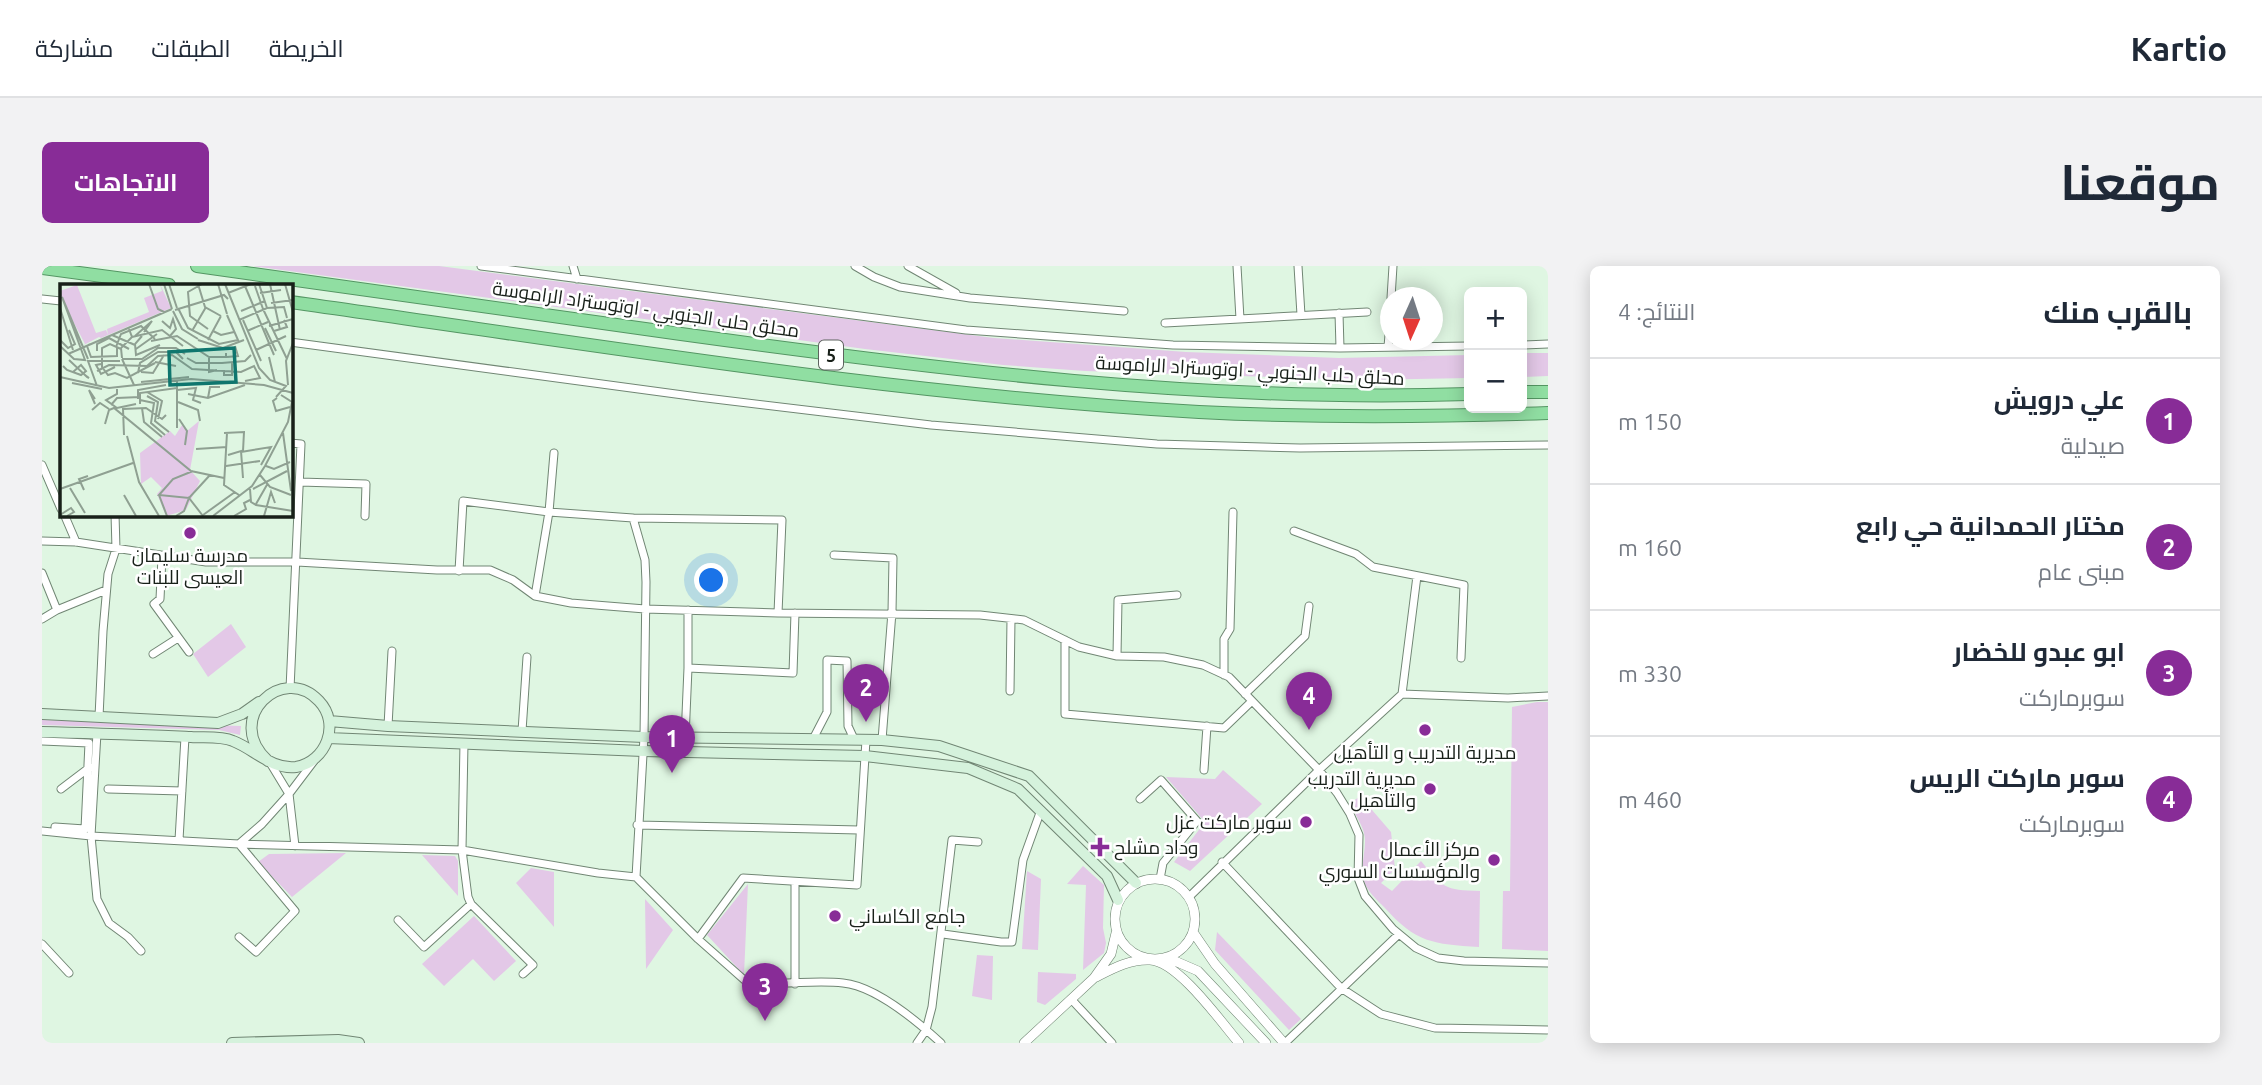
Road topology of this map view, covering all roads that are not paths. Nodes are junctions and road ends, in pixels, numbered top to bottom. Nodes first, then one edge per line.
1 (197, 266) edge
2 (481, 266) edge
3 (573, 266) edge
4 (855, 266) edge
5 (908, 266) edge
6 (1237, 266) edge
7 (1298, 266) edge
8 (1393, 266) edge
9 (42, 268) edge
10 (577, 279) junction
11 (162, 284) edge
12 (1392, 287) edge
13 (970, 298) junction
14 (42, 299) edge
15 (60, 301) edge
16 (292, 302) edge
17 (1124, 312) dead end
18 (1367, 312) dead end
19 (1339, 313) junction
20 (1301, 315) junction
21 (1240, 318) junction
22 (1164, 323) dead end
23 (292, 342) edge
24 (1548, 344) edge
25 (1527, 345) edge
26 (1443, 346) edge
27 (1464, 346) edge
28 (1380, 347) edge
29 (1340, 348) junction
30 (1548, 392) edge
31 (1527, 393) edge
32 (1464, 394) edge
33 (1548, 413) edge
34 (292, 443) edge
35 (1548, 445) edge
36 (554, 453) dead end
37 (42, 465) edge
38 (300, 482) junction
39 (60, 507) edge
40 (549, 512) junction
41 (1233, 512) dead end
42 (65, 516) edge
43 (115, 516) edge
44 (365, 516) dead end
45 (634, 518) junction
46 (1294, 531) dead end
47 (42, 541) edge
48 (76, 542) junction
49 (116, 549) junction
50 (834, 555) dead end
51 (162, 557) junction
52 (297, 562) junction
53 (459, 570) junction
54 (42, 573) edge
55 (1417, 576) junction
56 (106, 590) junction
57 (1177, 595) dead end
58 (535, 596) junction
59 (1308, 606) dead end
60 (645, 608) junction
61 (57, 610) junction
62 (688, 610) junction
63 (892, 612) junction
64 (778, 613) junction
65 (795, 613) junction
66 (42, 619) edge
67 (1011, 619) junction
68 (178, 638) junction
69 (1065, 640) junction
70 (392, 650) dead end
71 (189, 652) dead end
72 (153, 654) dead end
73 (1117, 656) junction
74 (527, 657) dead end
75 (1461, 658) dead end
76 (688, 668) junction
77 (1224, 675) junction
78 (1548, 688) edge
79 (290, 689) junction
80 (1010, 691) dead end
81 (1245, 694) junction
82 (1402, 694) junction
83 (1548, 696) edge
84 (264, 698) junction
85 (1252, 701) junction
86 (42, 714) edge
87 (99, 717) junction
88 (329, 721) junction
89 (388, 726) junction
90 (1207, 726) junction
91 (522, 731) junction
92 (42, 732) edge
93 (97, 733) junction
94 (185, 737) junction
95 (645, 737) junction
96 (328, 738) junction
97 (685, 738) junction
98 (813, 739) junction
99 (854, 740) junction
100 (866, 740) junction
101 (883, 740) junction
102 (42, 741) edge
103 (464, 743) junction
104 (643, 751) junction
105 (319, 755) junction
106 (865, 756) junction
107 (268, 761) junction
108 (92, 765) junction
109 (1319, 769) junction
110 (1204, 770) dead end
111 (61, 789) dead end
112 (108, 789) dead end
113 (182, 791) junction
114 (289, 794) junction
115 (1140, 799) dead end
116 (1041, 810) junction
117 (638, 825) junction
118 (42, 830) edge
119 (859, 830) junction
120 (91, 836) junction
121 (179, 840) junction
122 (978, 842) dead end
123 (239, 844) junction
124 (295, 846) junction
125 (461, 850) junction
126 (1222, 862) junction
127 (636, 877) junction
128 (1160, 879) junction
129 (795, 883) junction
130 (1136, 883) junction
131 (1189, 897) junction
132 (1118, 900) junction
133 (471, 904) junction
134 (398, 920) dead end
135 (1193, 932) junction
136 (1116, 933) junction
137 (943, 934) junction
138 (1399, 934) junction
139 (239, 937) dead end
140 (698, 939) junction
141 (42, 944) edge
142 (141, 951) dead end
143 (1168, 958) junction
144 (1153, 960) junction
145 (1548, 963) edge
146 (69, 973) dead end
147 (523, 974) dead end
148 (1094, 978) junction
149 (795, 984) junction
150 (1341, 988) junction
151 (1071, 999) junction
152 (926, 1030) junction
153 (1548, 1030) edge
154 (232, 1043) edge
155 (359, 1043) edge
156 (917, 1043) edge
157 (941, 1043) edge
158 (1024, 1043) edge
159 (1112, 1043) edge
160 (1240, 1043) edge
161 (1266, 1043) edge
162 (1284, 1043) edge

1 - 32 highway, محلق حلب الجنوبي - اوتوستراد الراموسة / 5
2 - 10 street
3 - 10 street
4 - 13 street
5 - 13 street
6 - 21 street
7 - 20 street
8 - 12 street
9 - 11 highway
10 - 29 street
13 - 17 street
14 - 15 street
16 - 33 highway, محلق حلب الجنوبي - اوتوستراد الراموسة / 5
18 - 19 street
19 - 20 street
19 - 29 street
20 - 21 street
21 - 22 street
23 - 35 street
24 - 25 street
26 - 27 street
28 - 29 street
30 - 31 highway
34 - 38 street
36 - 40 street
37 - 39 street
38 - 44 street
38 - 52 street
40 - 45 street
40 - 53 street
40 - 58 street
41 - 77 street
42 - 48 street
43 - 49 street
45 - 60 street
45 - 64 street
46 - 55 street
47 - 48 street
48 - 49 street
49 - 51 street
49 - 56 street
50 - 63 street
51 - 52 street
51 - 68 street
52 - 53 street
52 - 79 street
53 - 58 street
54 - 61 street
55 - 75 street
55 - 82 street
56 - 61 street
56 - 87 street
57 - 73 street
58 - 60 street
59 - 81 street
60 - 62 street
60 - 95 street
61 - 66 street
62 - 64 street
62 - 76 street
63 - 65 street
63 - 67 street
63 - 101 street
64 - 65 street
65 - 76 street
67 - 69 street
67 - 80 street
68 - 71 street
68 - 72 street
69 - 73 street
69 - 90 street
70 - 89 street
73 - 77 street
74 - 91 street
76 - 97 street
77 - 81 street
78 - 83 street
79 - 84 main road
79 - 88 main road
81 - 85 street
82 - 83 street
82 - 109 street
84 - 87 main road
84 - 107 main road
85 - 90 street
85 - 109 street
86 - 87 main road
88 - 89 main road
88 - 96 main road
89 - 91 main road
90 - 110 street
91 - 95 main road
92 - 93 main road
93 - 94 main road
93 - 108 street
94 - 107 main road
94 - 113 street
95 - 97 main road
95 - 104 street
96 - 103 main road
96 - 105 main road
97 - 98 main road
98 - 99 main road
98 - 99 street
99 - 100 main road
100 - 101 main road
100 - 106 street
101 - 130 main road
102 - 108 street
103 - 104 main road
103 - 125 street
104 - 106 main road
104 - 117 street
105 - 107 main road
105 - 114 street
106 - 116 main road
106 - 119 street
107 - 114 street
108 - 111 street
108 - 118 street
108 - 120 street
109 - 126 street
109 - 138 street
112 - 113 street
113 - 121 street
114 - 123 street
114 - 124 street
115 - 128 street
116 - 132 main road
116 - 137 street
117 - 119 street
117 - 127 street
118 - 120 street
119 - 129 street
120 - 121 street
120 - 142 street
121 - 123 street
122 - 137 street
123 - 124 street
123 - 139 street
124 - 125 street
125 - 127 street
125 - 133 street
126 - 131 street
126 - 150 street
127 - 140 street
128 - 130 street
128 - 131 street
129 - 140 street
129 - 149 street
130 - 132 street
131 - 135 street
132 - 136 street
133 - 134 street
133 - 147 street
135 - 143 street
135 - 162 street
136 - 144 street
136 - 148 street
137 - 152 street
138 - 145 street
138 - 150 street
140 - 149 street
141 - 146 street
143 - 144 street
143 - 161 street
144 - 148 street
144 - 160 street
148 - 151 street
149 - 152 street
150 - 153 street
150 - 162 street
151 - 158 street
151 - 159 street
152 - 156 street
152 - 157 street
154 - 155 main road

